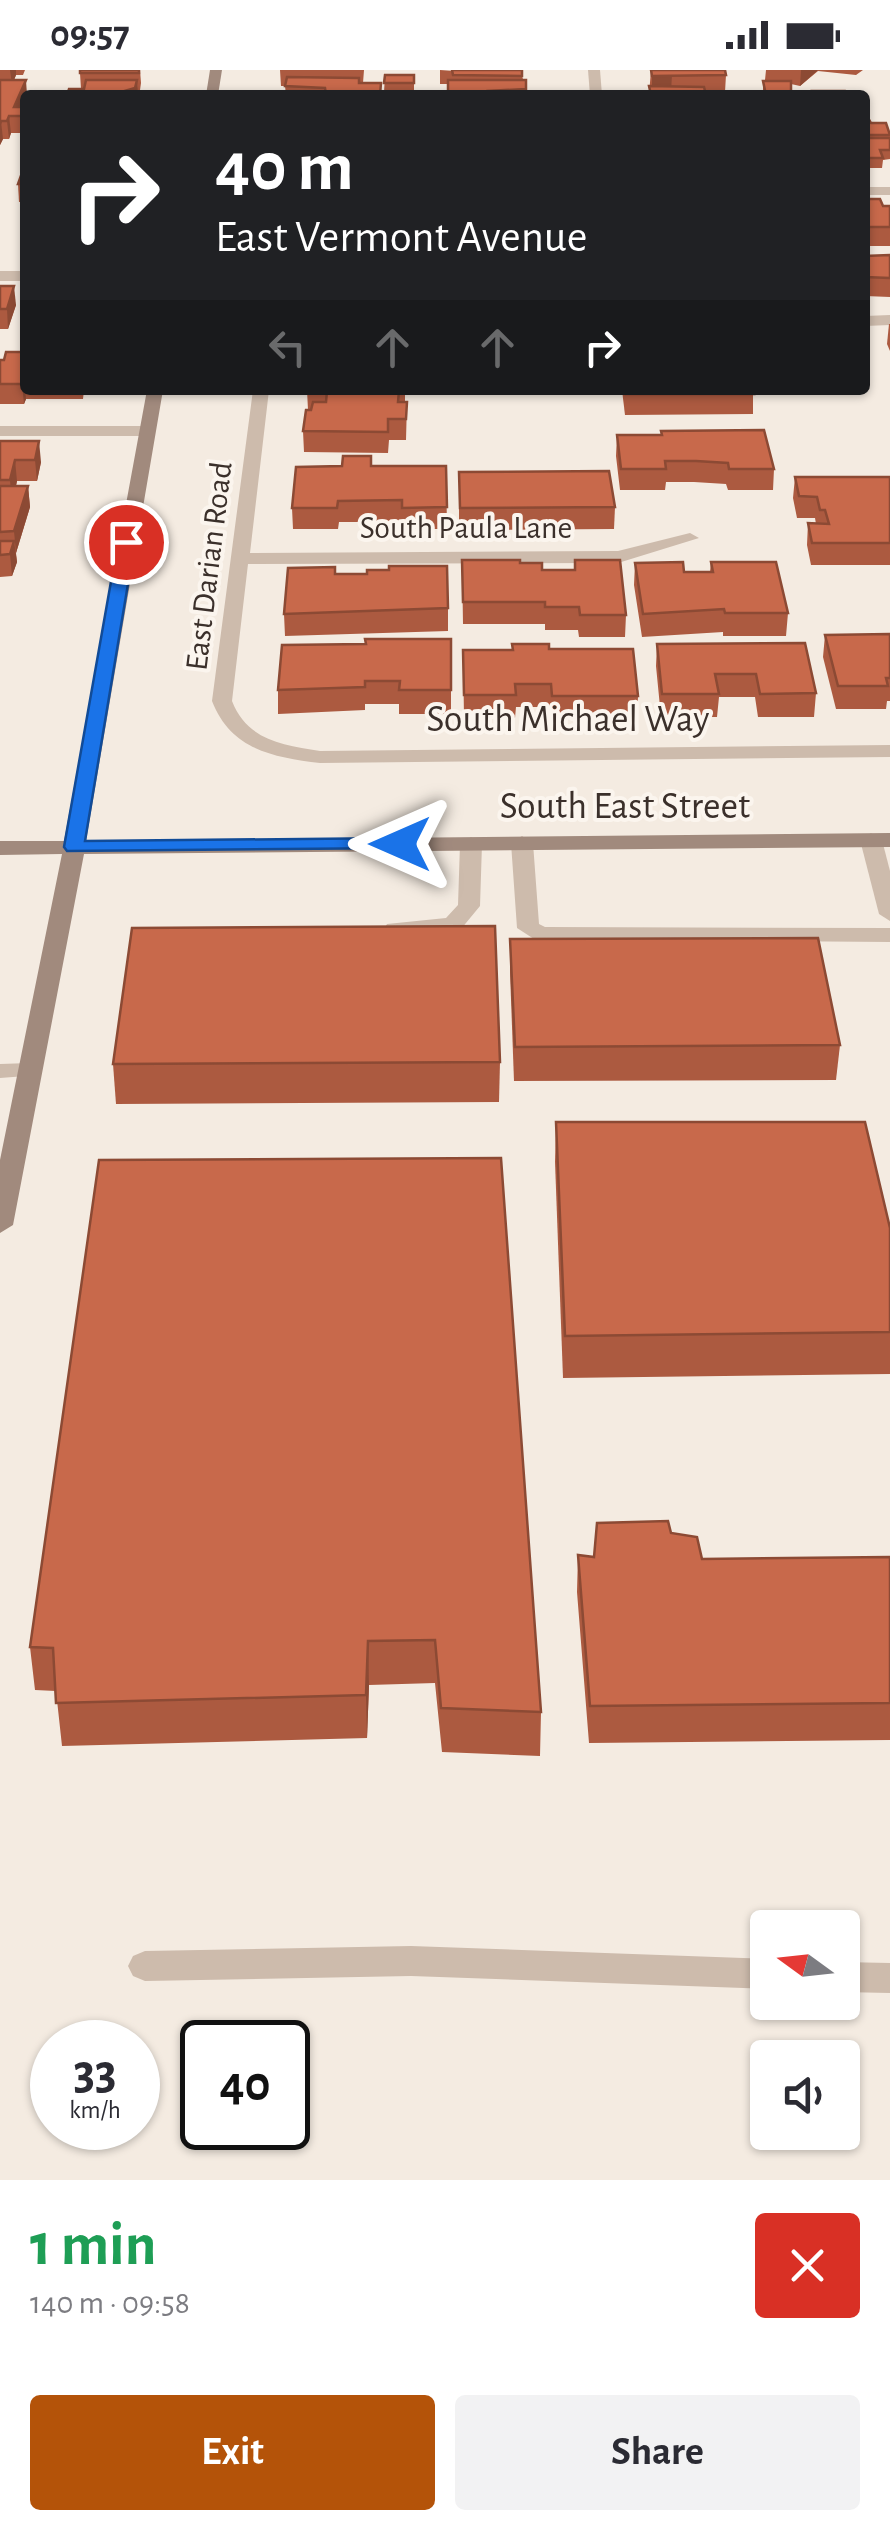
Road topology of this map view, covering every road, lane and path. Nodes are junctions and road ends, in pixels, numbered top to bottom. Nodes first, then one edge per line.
1 (154, 395) edge
2 (260, 395) edge
3 (146, 430) junction
4 (0, 432) edge
5 (690, 538) dead end
6 (240, 558) junction
7 (248, 740) joint
8 (890, 752) edge
9 (881, 840) edge
10 (522, 843) junction
11 (471, 844) junction
12 (74, 847) junction
13 (0, 848) edge
14 (890, 914) edge
15 (378, 931) edge
16 (890, 935) edge
17 (30, 1070) junction
18 (0, 1071) edge
19 (0, 1225) edge
20 (145, 1966) dead end
21 (750, 1973) edge
22 (860, 1977) edge
23 (890, 1978) edge

1 - 3 street
2 - 6 street, East Darian Road
3 - 4 street
3 - 12 street
5 - 6 street, South Paula Lane
6 - 7 street, East Darian Road
7 - 8 street, South Michael Way
9 - 10 street, South East Street
9 - 14 street
10 - 11 street, South East Street
10 - 16 street
11 - 12 street, South East Street
11 - 15 street
12 - 13 street, South East Street
12 - 17 street
17 - 18 street
17 - 19 street
20 - 21 street
22 - 23 street

